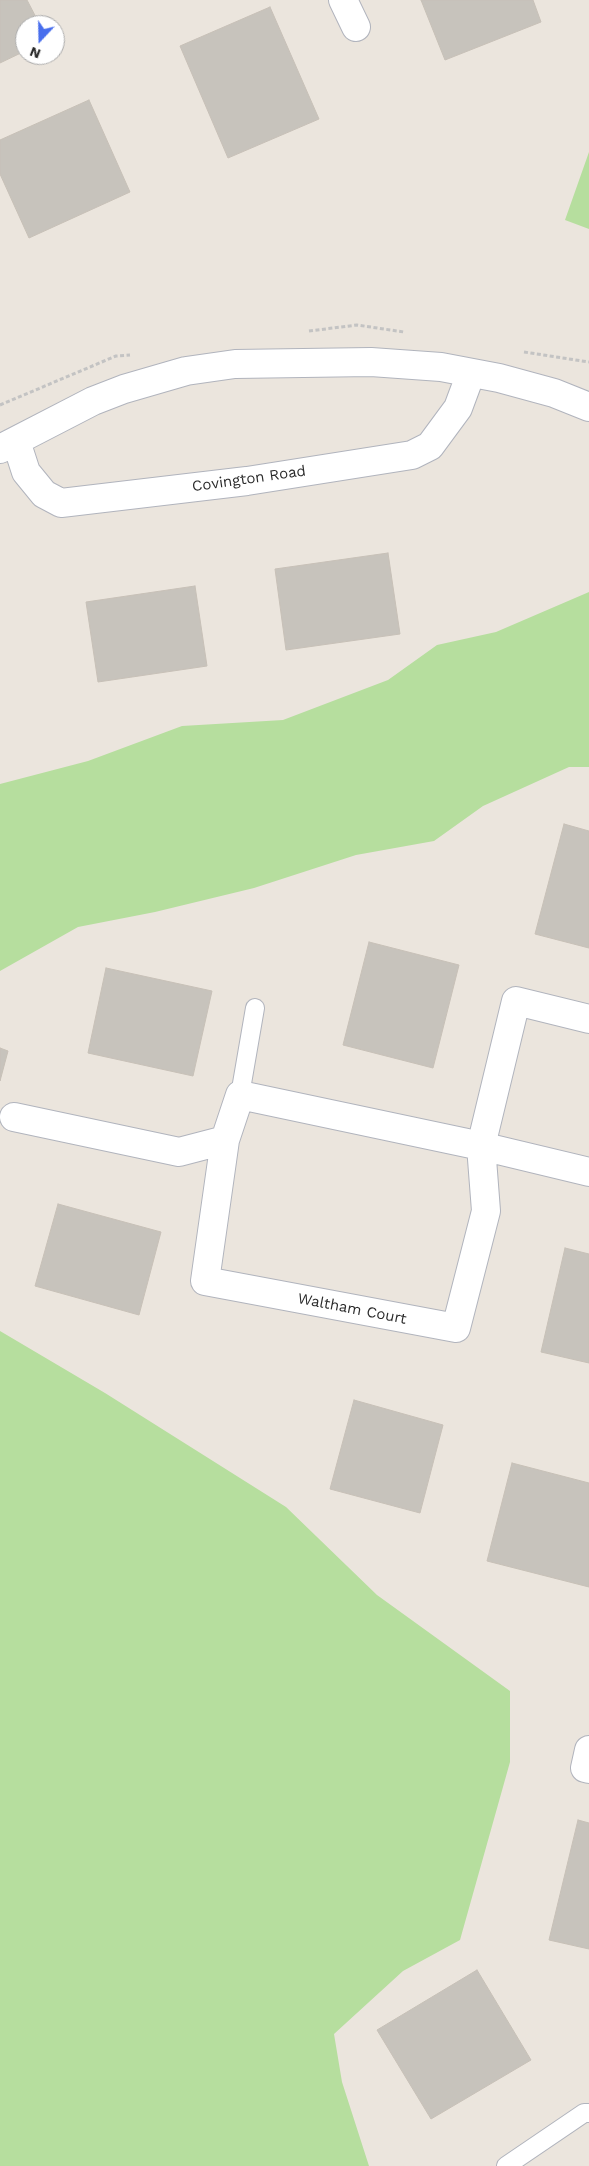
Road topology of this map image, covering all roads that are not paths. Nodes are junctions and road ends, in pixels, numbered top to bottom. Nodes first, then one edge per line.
1 (343, 0) edge
2 (356, 27) dead end
3 (471, 373) junction
4 (589, 407) edge
5 (8, 445) edge
6 (255, 1008) dead end
7 (589, 1019) edge
8 (240, 1096) junction
9 (14, 1116) dead end
10 (225, 1140) junction
11 (481, 1146) junction
12 (589, 1172) edge
13 (589, 1750) edge
14 (589, 1769) edge
15 (589, 2113) edge
16 (506, 2166) edge

1 - 2 street
3 - 4 street, Covington Road
3 - 5 street, Covington Road
3 - 5 street, Covington Road
6 - 8 lane
7 - 11 street, Waltham Court
8 - 10 street, Waltham Court
8 - 11 street
9 - 10 street
10 - 11 street, Waltham Court
11 - 12 street
13 - 14 street
15 - 16 lane

